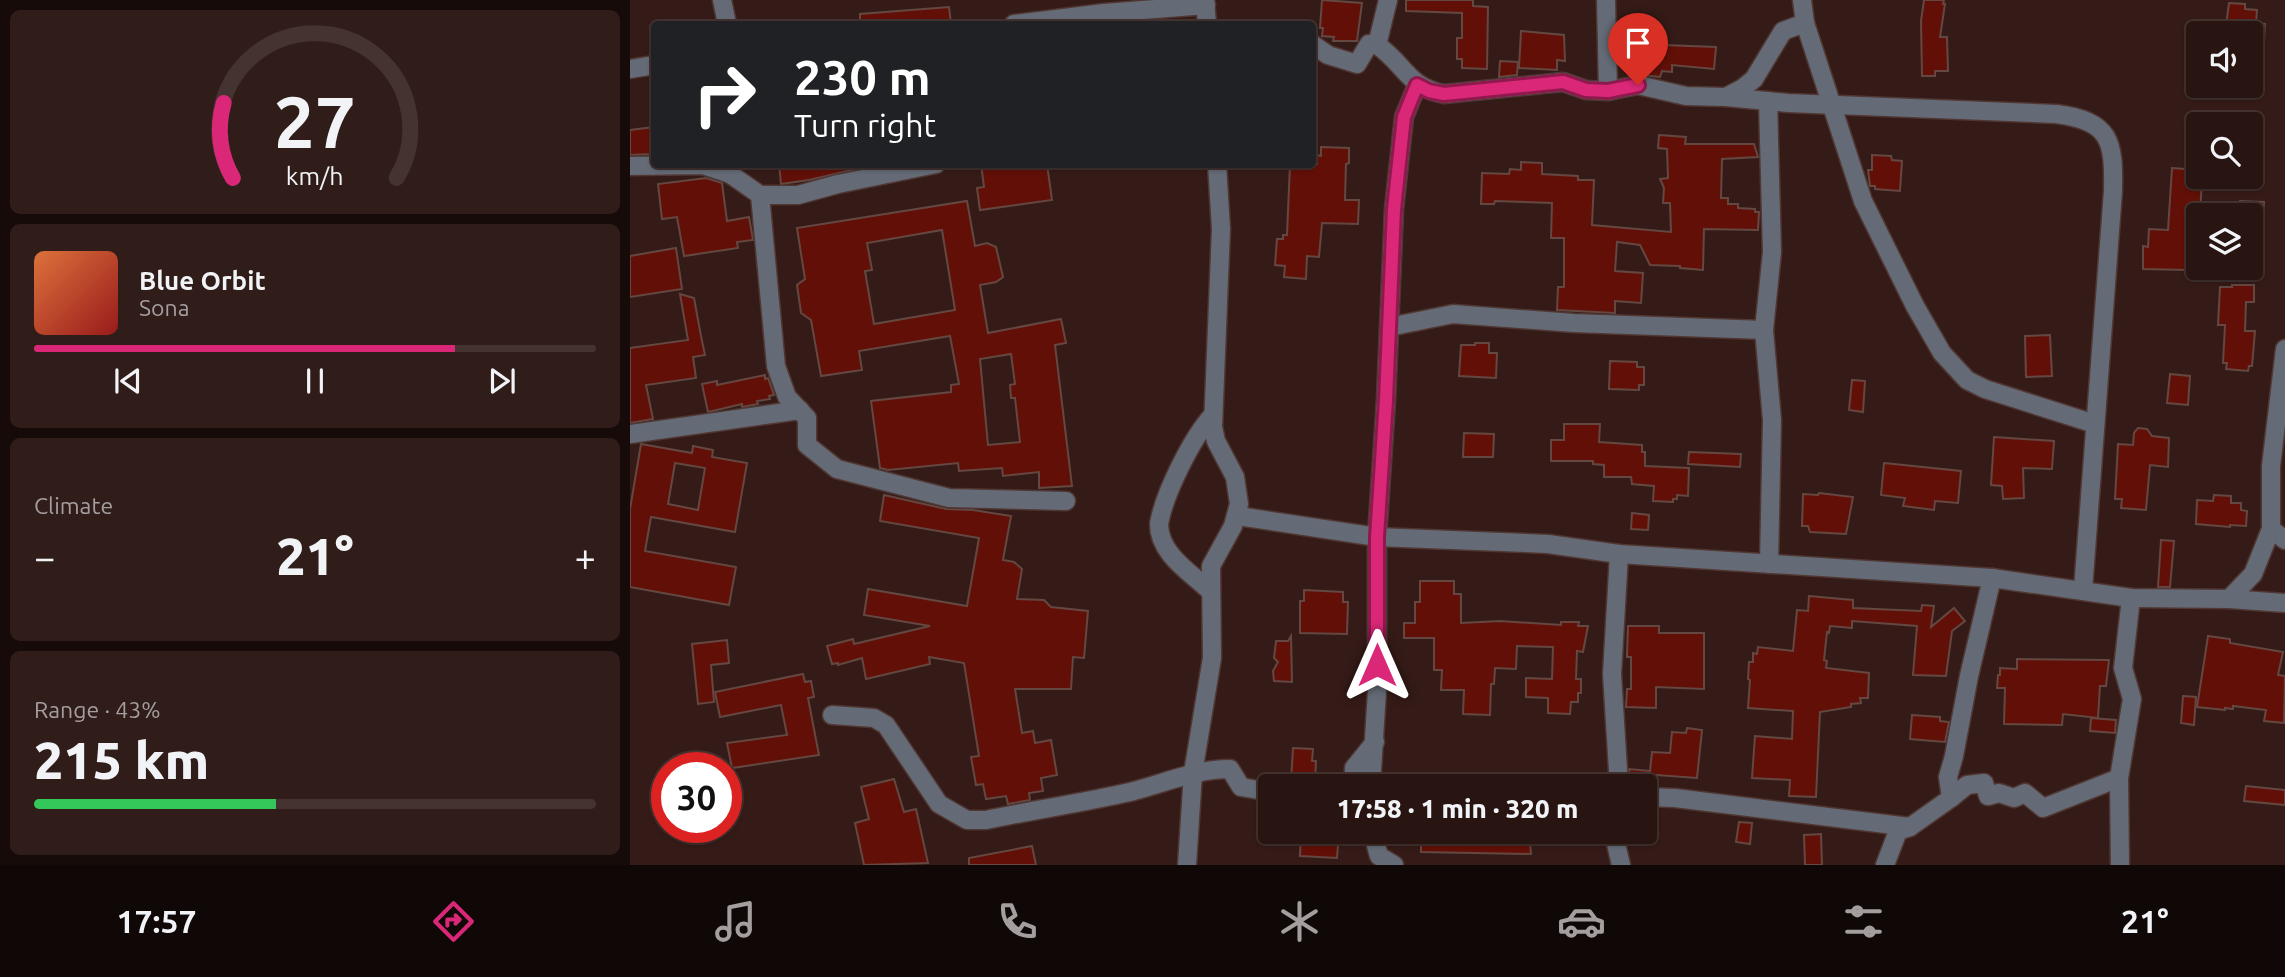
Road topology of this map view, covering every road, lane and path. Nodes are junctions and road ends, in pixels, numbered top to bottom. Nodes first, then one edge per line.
1 (722, 0) edge
2 (1388, 0) edge
3 (1606, 0) edge
4 (1802, 0) edge
5 (1205, 2) edge
6 (726, 21) edge
7 (1039, 21) edge
8 (1208, 21) edge
9 (1805, 23) junction
10 (1377, 46) junction
11 (1316, 47) edge
12 (651, 66) edge
13 (630, 69) edge
14 (1417, 85) junction
15 (1608, 91) junction
16 (1726, 97) junction
17 (1768, 101) junction
18 (1830, 105) junction
19 (630, 166) edge
20 (651, 166) edge
21 (716, 168) edge
22 (916, 168) edge
23 (1217, 168) edge
24 (760, 195) junction
25 (1389, 327) junction
26 (1764, 330) junction
27 (2285, 349) edge
28 (800, 410) junction
29 (1212, 416) junction
30 (2095, 424) junction
31 (630, 434) edge
32 (1066, 501) dead end
33 (1238, 516) junction
34 (2278, 535) edge
35 (1377, 537) junction
36 (1619, 554) junction
37 (1769, 564) junction
38 (1992, 578) junction
39 (2083, 590) junction
40 (1210, 591) junction
41 (2131, 598) junction
42 (2229, 600) junction
43 (2285, 603) edge
44 (832, 715) dead end
45 (1375, 742) junction
46 (1192, 773) junction
47 (1354, 774) edge
48 (1372, 774) edge
49 (1618, 774) edge
50 (2119, 778) junction
51 (1258, 790) edge
52 (1657, 797) edge
53 (1951, 798) junction
54 (1910, 827) junction
55 (1377, 844) edge
56 (1616, 844) edge
57 (1384, 862) edge
58 (1187, 865) edge
59 (1621, 865) edge
60 (1885, 865) edge
61 (2120, 865) edge

1 - 6 street
2 - 10 street
3 - 15 street
4 - 9 street
5 - 7 street
5 - 8 street
9 - 16 street
9 - 18 street
10 - 11 street
10 - 14 street
12 - 13 street
14 - 15 street
14 - 25 street
15 - 16 street
16 - 17 street
17 - 18 street
17 - 26 street
18 - 30 street
18 - 30 street
19 - 20 street
21 - 24 street
22 - 24 street
23 - 29 street
24 - 28 street
25 - 26 street
25 - 35 street
26 - 37 street
27 - 34 street
28 - 31 street
28 - 32 street
29 - 33 street
29 - 40 street
30 - 39 street
33 - 35 street
33 - 40 street
34 - 42 street
35 - 36 street
35 - 45 street
36 - 37 street
36 - 49 street
37 - 38 street
38 - 39 street
38 - 53 street
39 - 41 street
40 - 46 street
41 - 42 street
41 - 50 street
42 - 43 street
44 - 46 street
45 - 47 street
45 - 48 street
46 - 51 street
46 - 58 street
50 - 53 street
50 - 61 street
52 - 54 street
53 - 54 street
54 - 60 street
55 - 57 street
56 - 59 street

